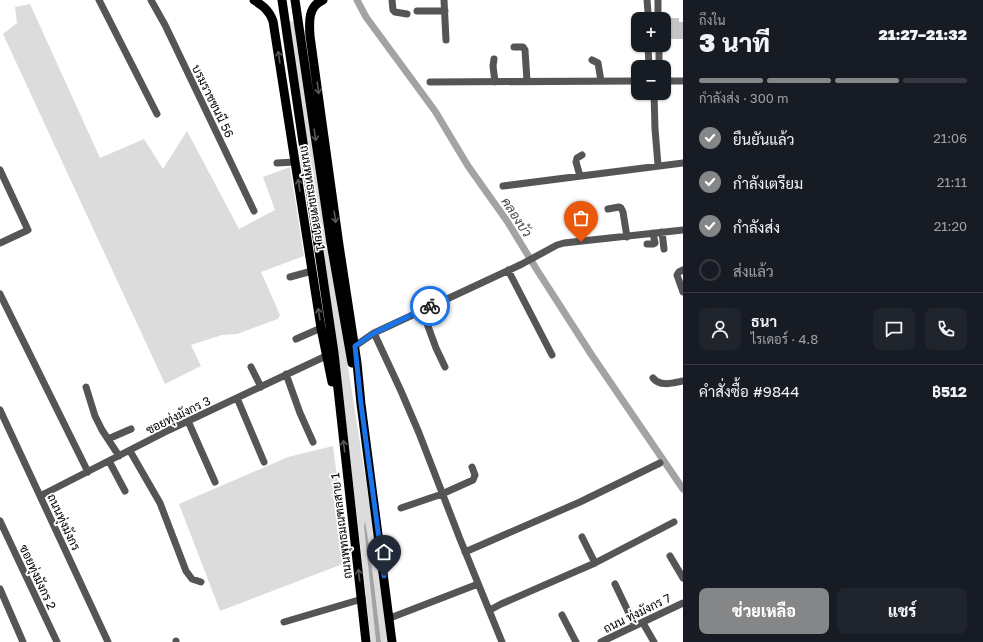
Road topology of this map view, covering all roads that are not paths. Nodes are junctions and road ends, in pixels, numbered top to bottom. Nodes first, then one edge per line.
1 (99, 0) edge
2 (151, 0) edge
3 (254, 0) edge
4 (282, 0) edge
5 (295, 0) edge
6 (323, 0) edge
7 (392, 0) edge
8 (444, 0) edge
9 (647, 0) edge
10 (658, 0) edge
11 (417, 11) dead end
12 (444, 11) junction
13 (648, 12) edge
14 (658, 12) edge
15 (407, 14) dead end
16 (310, 36) junction
17 (276, 40) junction
18 (446, 40) dead end
19 (514, 47) dead end
20 (494, 59) dead end
21 (592, 60) dead end
22 (671, 80) edge
23 (683, 80) edge
24 (601, 81) junction
25 (631, 81) edge
26 (430, 82) dead end
27 (495, 82) junction
28 (527, 82) junction
29 (654, 100) edge
30 (157, 114) dead end
31 (582, 155) dead end
32 (296, 162) junction
33 (277, 163) dead end
34 (683, 163) edge
35 (658, 166) junction
36 (0, 170) edge
37 (580, 176) junction
38 (504, 186) dead end
39 (608, 209) dead end
40 (254, 211) dead end
41 (683, 230) edge
42 (662, 232) junction
43 (653, 233) junction
44 (627, 236) junction
45 (0, 243) edge
46 (647, 244) dead end
47 (664, 249) dead end
48 (508, 270) junction
49 (683, 270) edge
50 (312, 271) junction
51 (290, 277) dead end
52 (683, 292) edge
53 (0, 294) edge
54 (422, 310) junction
55 (321, 328) junction
56 (374, 333) junction
57 (296, 339) dead end
58 (355, 346) junction
59 (552, 355) dead end
60 (326, 356) junction
61 (251, 367) dead end
62 (445, 367) dead end
63 (286, 374) junction
64 (653, 378) dead end
65 (683, 381) edge
66 (86, 387) dead end
67 (261, 387) junction
68 (238, 398) junction
69 (361, 404) junction
70 (339, 406) junction
71 (0, 410) edge
72 (188, 421) junction
73 (131, 430) dead end
74 (108, 439) junction
75 (313, 442) dead end
76 (130, 450) junction
77 (119, 456) junction
78 (109, 461) junction
79 (264, 462) dead end
80 (660, 463) dead end
81 (472, 467) dead end
82 (88, 472) junction
83 (215, 482) dead end
84 (125, 491) dead end
85 (442, 494) junction
86 (40, 496) junction
87 (401, 508) dead end
88 (0, 521) edge
89 (674, 522) dead end
90 (582, 537) dead end
91 (465, 552) junction
92 (670, 556) dead end
93 (595, 563) junction
94 (683, 578) edge
95 (201, 582) dead end
96 (478, 584) junction
97 (615, 584) dead end
98 (0, 589) edge
99 (362, 599) junction
100 (683, 603) edge
101 (8, 606) junction
102 (0, 610) edge
103 (490, 610) junction
104 (562, 615) dead end
105 (390, 618) junction
106 (284, 622) dead end
107 (643, 623) junction
108 (635, 626) junction
109 (24, 642) edge
110 (57, 642) edge
111 (108, 642) edge
112 (366, 642) edge
113 (392, 642) edge
114 (502, 642) edge
115 (576, 642) edge
116 (601, 642) edge
117 (654, 642) edge

1 - 30 street
2 - 40 street, บรมราชชนนี 56
3 - 17 main road, ถนนพุทธมณฑลสาย 1
4 - 70 main road, ถนนพุทธมณฑลสาย 1
5 -> 69 main road, ถนนพุทธมณฑลสาย 1
6 - 16 main road, ถนนพุทธมณฑลสาย 1
7 - 15 street
8 - 12 street
9 - 13 street
10 - 14 street
11 - 12 street
12 - 18 street
16 - 17 main road
16 -> 58 main road, ถนนพุทธมณฑลสาย 1
32 -> 17 main road, ถนนพุทธมณฑลสาย 1
19 - 28 street
20 - 27 street
21 - 24 street
22 - 23 street
24 - 25 street
24 - 28 street
26 - 27 street
27 - 28 street
29 - 35 street
31 - 37 street
32 - 33 street
50 -> 32 main road, ถนนพุทธมณฑลสาย 1
34 - 35 street
35 - 37 street
36 - 45 street
37 - 38 street
39 - 44 street
41 - 42 street
42 - 43 street
42 - 47 street
43 - 44 street
43 - 46 street
44 - 48 street
48 - 54 street
48 - 59 street
49 - 52 street
50 - 51 street
55 -> 50 main road, ถนนพุทธมณฑลสาย 1
53 - 82 street
54 - 56 street
54 - 62 street
55 - 57 street
55 - 60 main road, ถนนพุทธมณฑลสาย 1
56 - 58 street
56 - 85 street
58 - 69 main road, ถนนพุทธมณฑลสาย 1
60 - 63 street, ซอยทุ่งมังกร 3
60 - 70 main road, ถนนพุทธมณฑลสาย 1
61 - 67 street
63 - 67 street, ซอยทุ่งมังกร 3
63 - 75 street
64 - 65 street
66 - 74 street
67 - 68 street, ซอยทุ่งมังกร 3
68 - 72 street, ซอยทุ่งมังกร 3
68 - 79 street
69 - 105 main road, ถนนพุทธมณฑลสาย 1
99 -> 70 main road, ถนนพุทธมณฑลสาย 1
71 - 86 street, ถนนทุ่งมังกร
72 - 76 street, ซอยทุ่งมังกร 3
72 - 83 street
73 - 74 street
74 - 77 street
76 - 77 street, ซอยทุ่งมังกร 3
76 - 95 street
77 - 78 street, ซอยทุ่งมังกร 3
78 - 82 street, ซอยทุ่งมังกร 3
78 - 84 street
80 - 91 street
81 - 85 street
82 - 86 street, ซอยทุ่งมังกร 3
85 - 87 street
85 - 91 street
86 - 111 street, ถนนทุ่งมังกร
88 - 110 street, ซอยทุ่งมังกร 2
89 - 93 street
90 - 93 street
91 - 96 street
92 - 94 street
93 - 103 street
96 - 103 street
96 - 105 street
97 - 108 street
98 - 101 street
99 - 106 street
99 - 112 main road, ถนนพุทธมณฑลสาย 1
100 - 107 street, ถนน ทุ่งมังกร 7
101 - 102 street
101 - 109 street
103 - 114 street
104 - 115 street
105 - 113 main road, ถนนพุทธมณฑลสาย 1
107 - 108 street, ถนน ทุ่งมังกร 7
107 - 117 street
108 - 116 street, ถนน ทุ่งมังกร 7

